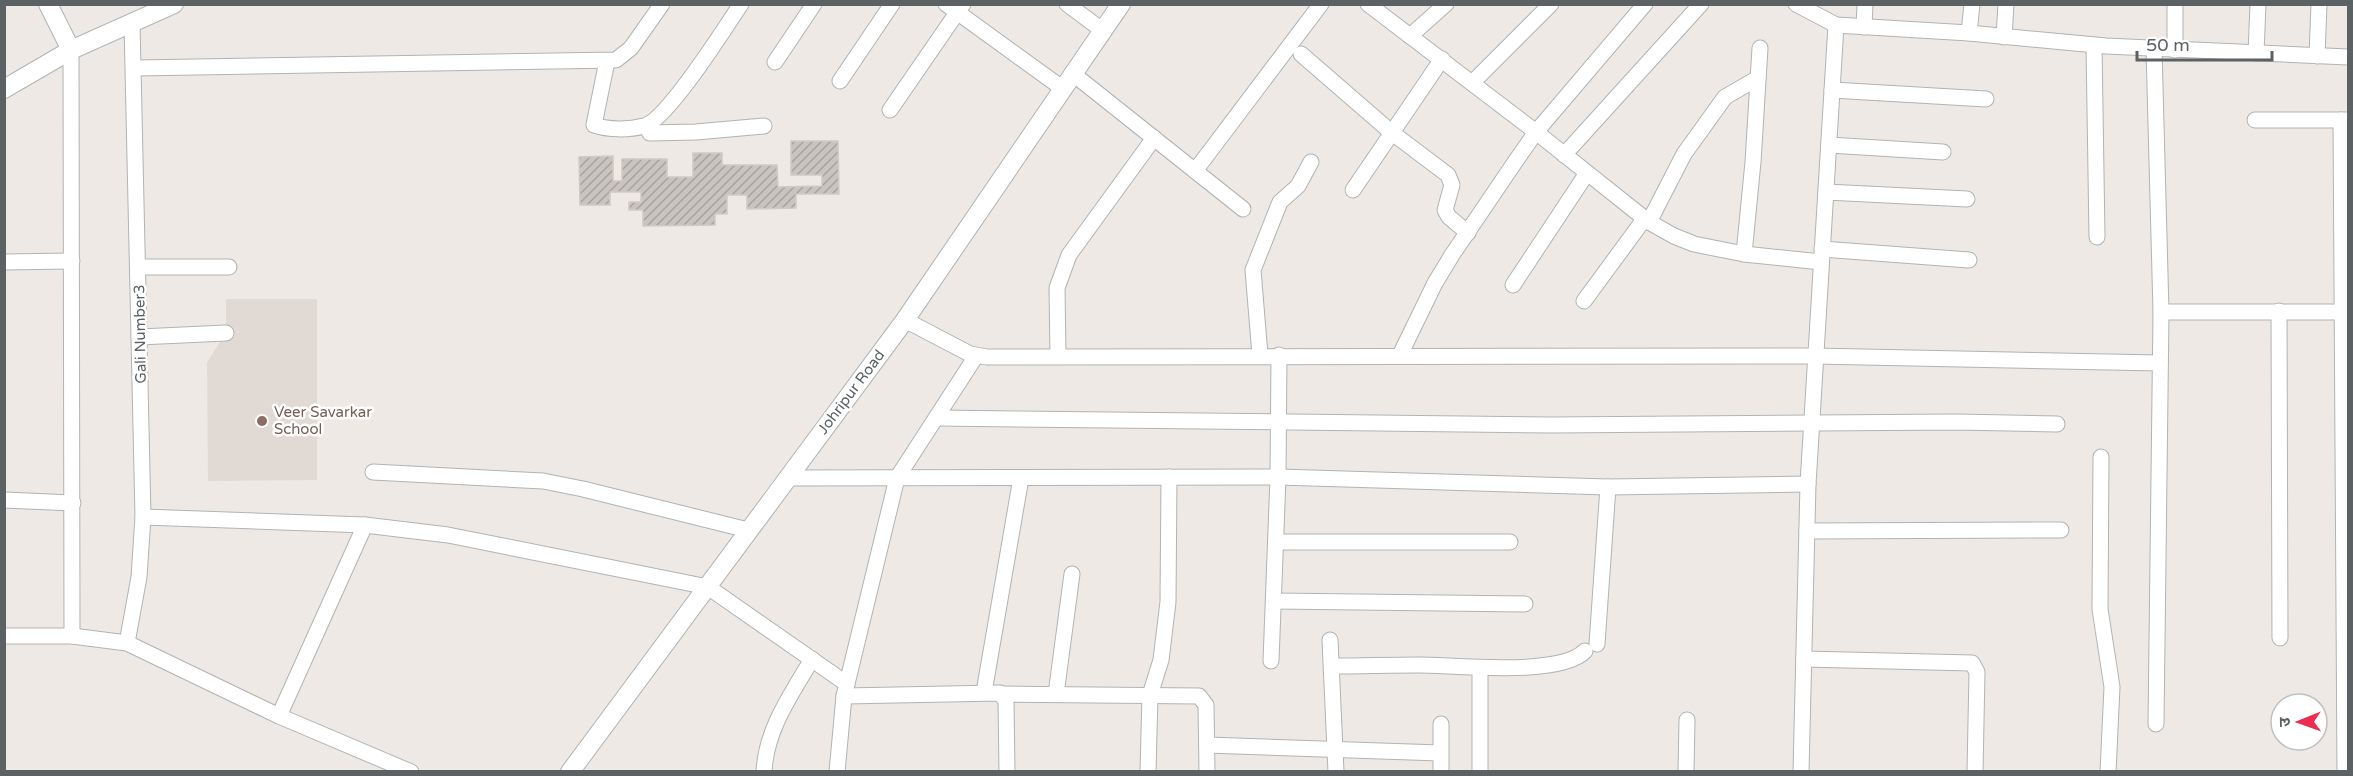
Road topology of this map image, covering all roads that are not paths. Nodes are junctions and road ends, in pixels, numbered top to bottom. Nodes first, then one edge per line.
1 (48, 4) edge
2 (174, 4) edge
3 (662, 4) edge
4 (741, 4) edge
5 (814, 4) edge
6 (892, 4) edge
7 (1067, 4) edge
8 (1121, 4) edge
9 (1321, 4) edge
10 (1446, 4) edge
11 (1551, 4) edge
12 (1645, 4) edge
13 (1701, 4) edge
14 (1796, 4) edge
15 (1865, 4) edge
16 (1972, 4) edge
17 (2006, 4) edge
18 (2175, 4) edge
19 (2258, 4) edge
20 (2319, 4) edge
21 (1371, 5) edge
22 (956, 7) edge
23 (132, 23) junction
24 (1836, 25) junction
25 (1864, 27) junction
26 (1102, 30) junction
27 (1969, 33) junction
28 (1410, 36) junction
29 (2004, 37) junction
30 (2094, 45) junction
31 (1760, 48) dead end
32 (2154, 49) junction
33 (71, 50) junction
34 (2175, 50) junction
35 (2256, 52) junction
36 (1301, 54) dead end
37 (2317, 56) junction
38 (2349, 57) edge
39 (1442, 59) junction
40 (606, 61) junction
41 (775, 62) dead end
42 (135, 68) junction
43 (1758, 78) junction
44 (840, 81) dead end
45 (1067, 81) junction
46 (1472, 83) junction
47 (4, 89) edge
48 (1832, 90) junction
49 (1986, 99) dead end
50 (890, 110) dead end
51 (2255, 120) dead end
52 (2345, 120) edge
53 (646, 126) junction
54 (764, 126) dead end
55 (1391, 132) junction
56 (1536, 132) junction
57 (1154, 138) junction
58 (1829, 145) junction
59 (1943, 152) dead end
60 (1564, 155) junction
61 (1311, 162) dead end
62 (1195, 171) junction
63 (1587, 173) junction
64 (1353, 190) dead end
65 (1826, 192) junction
66 (1967, 199) dead end
67 (1243, 209) dead end
68 (1647, 220) junction
69 (1468, 233) junction
70 (2097, 237) dead end
71 (1744, 254) junction
72 (1821, 256) junction
73 (1969, 260) dead end
74 (72, 261) junction
75 (4, 262) edge
76 (139, 267) junction
77 (229, 267) dead end
78 (1513, 285) dead end
79 (1584, 302) dead end
80 (2278, 311) junction
81 (2162, 312) junction
82 (2345, 312) edge
83 (905, 320) junction
84 (226, 333) dead end
85 (139, 337) junction
86 (1260, 355) junction
87 (1279, 355) junction
88 (1400, 355) junction
89 (976, 356) junction
90 (1058, 356) junction
91 (1814, 356) junction
92 (2160, 363) junction
93 (937, 418) junction
94 (1279, 421) junction
95 (1811, 424) junction
96 (2057, 424) dead end
97 (2101, 457) dead end
98 (374, 472) dead end
99 (1169, 477) junction
100 (1278, 477) junction
101 (786, 478) junction
102 (897, 478) junction
103 (1022, 478) junction
104 (1808, 484) junction
105 (1608, 487) junction
106 (4, 500) edge
107 (73, 503) junction
108 (143, 517) junction
109 (365, 525) junction
110 (748, 530) junction
111 (2061, 530) dead end
112 (1807, 531) junction
113 (1276, 542) junction
114 (1510, 542) dead end
115 (1072, 574) dead end
116 (2346, 581) edge
117 (708, 587) junction
118 (1275, 601) junction
119 (1525, 604) dead end
120 (4, 636) edge
121 (72, 636) junction
122 (2346, 636) edge
123 (2280, 639) dead end
124 (1330, 640) dead end
125 (127, 643) junction
126 (812, 659) junction
127 (1804, 659) junction
128 (1271, 661) dead end
129 (1332, 666) junction
130 (1480, 668) junction
131 (846, 690) junction
132 (984, 692) junction
133 (1003, 694) junction
134 (1056, 694) junction
135 (1150, 695) junction
136 (279, 716) junction
137 (1687, 720) dead end
138 (1441, 724) dead end
139 (2156, 724) dead end
140 (1207, 746) junction
141 (1336, 751) junction
142 (1440, 753) junction
143 (411, 771) edge
144 (570, 771) edge
145 (764, 771) edge
146 (837, 771) edge
147 (1007, 771) edge
148 (1148, 771) edge
149 (1207, 771) edge
150 (1336, 771) edge
151 (1441, 771) edge
152 (1480, 771) edge
153 (1686, 771) edge
154 (1801, 771) edge
155 (1975, 771) edge
156 (2108, 771) edge
157 (2345, 771) edge

1 - 33 street
2 - 23 street
3 - 40 street
4 - 53 street
5 - 41 street
6 - 44 street
7 - 26 street
8 - 26 street, Johripur Road
9 - 62 street
10 - 28 street
11 - 46 street
12 - 56 street
13 - 60 street
14 - 24 street
15 - 25 street
16 - 27 street
17 - 29 street
18 - 34 street
19 - 35 street
20 - 37 street
21 - 28 street
22 - 45 street
22 - 50 street
23 - 33 street
23 - 42 street, Gali Number3
24 - 25 street
24 - 48 street
25 - 27 street
26 - 45 street, Johripur Road
27 - 29 street
28 - 39 street
29 - 30 street
30 - 32 street
30 - 70 street
31 - 43 street
32 - 34 street
32 - 81 street
33 - 47 street
33 - 74 street
34 - 35 street
35 - 37 street
36 - 55 street
37 - 38 street
39 - 46 street
39 - 55 street
40 - 42 street
40 - 53 street
42 - 76 street, Gali Number3
43 - 68 street
43 - 71 street
45 - 57 street
45 - 83 street, Johripur Road
46 - 56 street
48 - 49 street
48 - 58 street
51 - 52 street
52 - 82 street
53 - 54 street
55 - 64 street
55 - 69 street
56 - 60 street
56 - 69 street
57 - 62 street
57 - 90 street
58 - 59 street
58 - 65 street
60 - 63 street
61 - 86 street
62 - 67 street
63 - 68 street
63 - 78 street
65 - 66 street
65 - 72 street
68 - 71 street
68 - 79 street
69 - 88 street
71 - 72 street
72 - 73 street
72 - 91 street
74 - 75 street
74 - 107 street
76 - 77 street
76 - 85 street, Gali Number3
80 - 81 street
80 - 82 street
80 - 123 street
81 - 92 street
82 - 116 street
83 - 89 street
83 - 101 street, Johripur Road
84 - 85 street
85 - 108 street, Gali Number3
86 - 87 street
86 - 90 street
87 - 88 street
87 - 94 street
88 - 91 street
89 - 90 street
89 - 93 street
91 - 92 street
91 - 95 street
92 - 139 street
93 - 94 street
93 - 102 street
94 - 95 street
94 - 100 street
95 - 96 street
95 - 104 street
97 - 156 street
98 - 110 street
99 - 100 street
99 - 103 street
99 - 135 street
100 - 105 street
100 - 113 street
101 - 102 street
101 - 110 street, Johripur Road
102 - 103 street
102 - 131 street
103 - 132 street
104 - 105 street
104 - 112 street
105 - 130 street
106 - 107 street
107 - 121 street
108 - 109 street
108 - 125 street, Gali Number3
109 - 117 street
109 - 136 street
110 - 117 street, Johripur Road
111 - 112 street
112 - 127 street
113 - 114 street
113 - 118 street
115 - 134 street
116 - 122 street
117 - 126 street
117 - 144 street, Johripur Road
118 - 119 street
118 - 128 street
120 - 121 street
121 - 125 street
122 - 157 street
124 - 129 street
125 - 136 street
126 - 131 street
126 - 145 street
127 - 154 street
127 - 155 street
129 - 130 street
129 - 141 street
130 - 152 street
131 - 132 street
131 - 146 street
132 - 133 street
133 - 134 street
133 - 147 street
134 - 135 street
135 - 140 street
135 - 148 street
136 - 143 street
137 - 153 street
138 - 142 street
140 - 141 street
140 - 149 street
141 - 142 street
141 - 150 street
142 - 151 street

